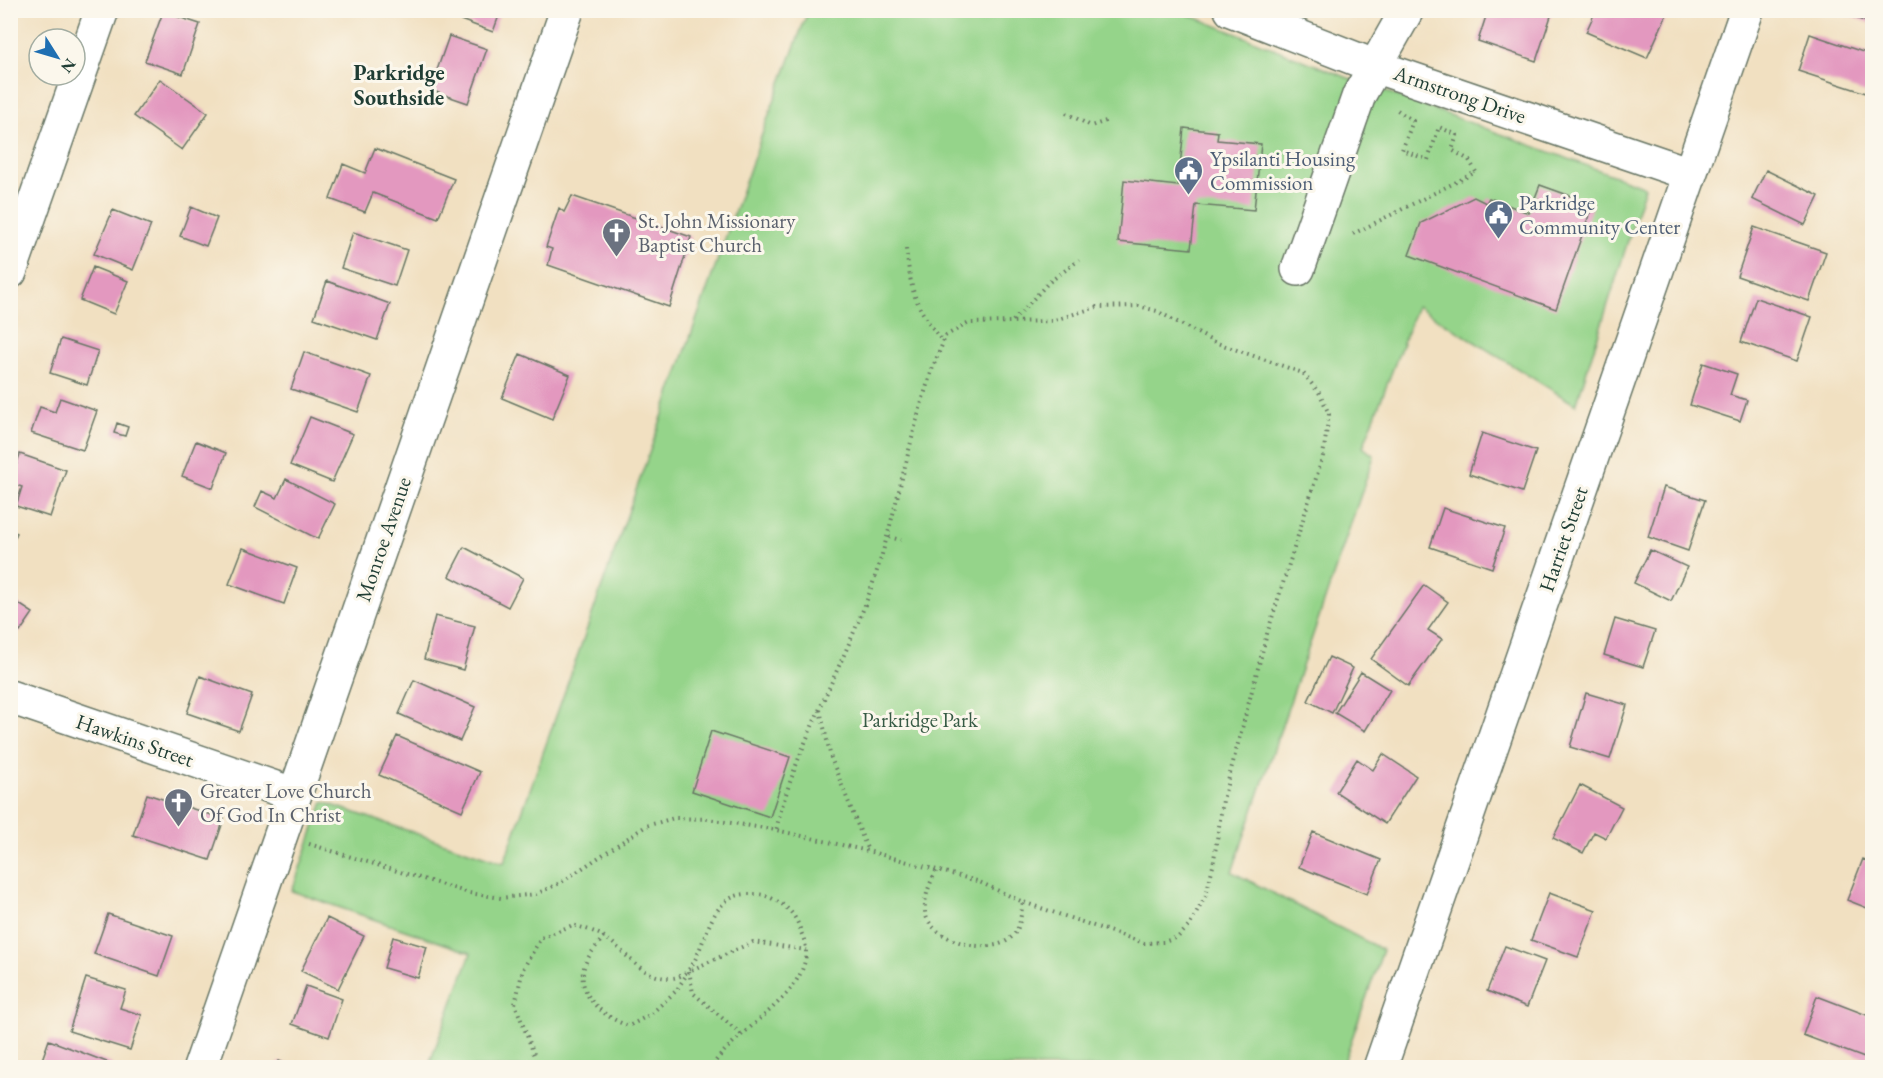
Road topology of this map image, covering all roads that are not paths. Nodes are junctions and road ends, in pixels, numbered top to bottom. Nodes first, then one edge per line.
1 (102, 10) edge
2 (567, 10) edge
3 (1231, 10) edge
4 (1407, 10) edge
5 (1747, 10) edge
6 (1374, 66) junction
7 (1690, 174) junction
8 (1298, 269) dead end
9 (10, 272) edge
10 (10, 697) edge
11 (293, 794) junction
12 (200, 1068) edge
13 (1380, 1068) edge

1 - 9 street
2 - 11 street, Monroe Avenue
3 - 6 street, Armstrong Drive
4 - 6 street
5 - 7 street, Harriet Street
6 - 7 street, Armstrong Drive
6 - 8 street
7 - 13 street, Harriet Street
10 - 11 street, Hawkins Street
11 - 12 street, Monroe Avenue

